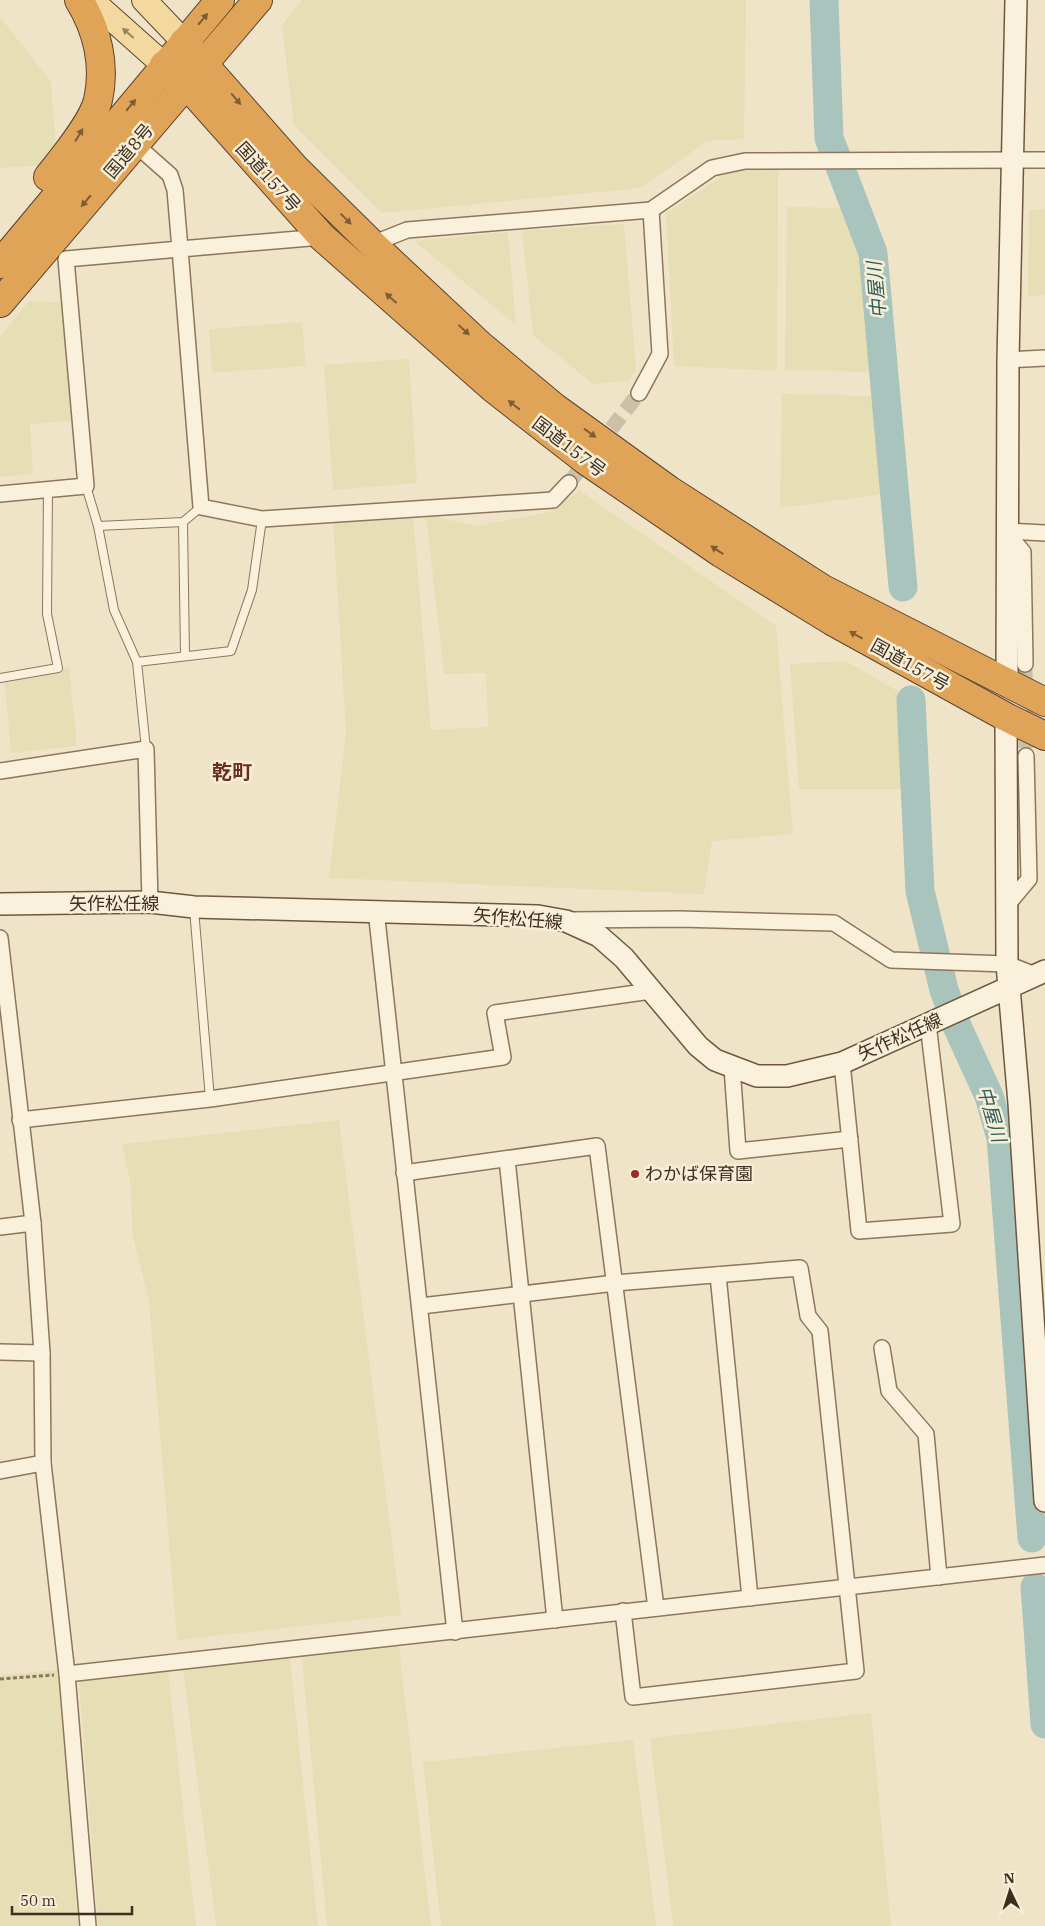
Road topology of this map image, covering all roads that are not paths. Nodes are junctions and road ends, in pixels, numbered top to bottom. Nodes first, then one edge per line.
1 (79, 0) edge
2 (91, 0) edge
3 (144, 0) edge
4 (220, 0) edge
5 (258, 0) edge
6 (1016, 0) edge
7 (184, 42) junction
8 (204, 63) junction
9 (164, 65) junction
10 (186, 84) junction
11 (135, 144) junction
12 (1014, 159) junction
13 (1045, 160) edge
14 (651, 210) junction
15 (322, 237) junction
16 (372, 244) junction
17 (0, 246) edge
18 (180, 249) junction
19 (0, 264) edge
20 (0, 303) edge
21 (1045, 358) edge
22 (1008, 360) junction
23 (639, 392) tunnel mouth
24 (569, 483) tunnel mouth
25 (86, 486) junction
26 (48, 488) junction
27 (0, 494) edge
28 (201, 507) junction
29 (262, 518) junction
30 (183, 522) junction
31 (98, 526) junction
32 (1006, 531) junction
33 (1045, 533) edge
34 (185, 655) junction
35 (138, 662) junction
36 (1016, 673) junction
37 (0, 678) edge
38 (1045, 702) edge
39 (1006, 717) junction
40 (1045, 736) edge
41 (146, 749) junction
42 (1026, 756) tunnel mouth
43 (0, 771) edge
44 (150, 902) junction
45 (0, 904) edge
46 (1008, 904) junction
47 (194, 907) junction
48 (376, 910) junction
49 (566, 920) junction
50 (0, 938) edge
51 (1007, 964) junction
52 (1042, 973) edge
53 (1008, 988) junction
54 (651, 991) junction
55 (3, 995) edge
56 (932, 1023) junction
57 (842, 1063) junction
58 (732, 1066) junction
59 (394, 1073) junction
60 (210, 1099) junction
61 (20, 1120) junction
62 (850, 1139) junction
63 (507, 1159) junction
64 (404, 1173) junction
65 (33, 1223) junction
66 (0, 1227) edge
67 (1037, 1265) edge
68 (718, 1275) junction
69 (615, 1282) junction
70 (521, 1294) junction
71 (421, 1306) junction
72 (882, 1348) dead end
73 (0, 1352) edge
74 (42, 1353) junction
75 (43, 1463) junction
76 (0, 1471) edge
77 (1045, 1502) edge
78 (1045, 1565) edge
79 (939, 1577) junction
80 (846, 1589) junction
81 (750, 1598) junction
82 (656, 1608) junction
83 (623, 1611) junction
84 (555, 1620) junction
85 (455, 1632) junction
86 (67, 1674) junction
87 (88, 1926) edge

17 -> 1 highway
9 -> 2 main road
3 - 7 main road
7 -> 4 highway, 国道8号
5 - 8 highway, 国道8号
6 - 12 street
7 - 8 highway, 国道157号
7 - 9 highway, 国道8号
8 - 10 highway, 国道8号
8 -> 16 highway, 国道157号
9 - 10 highway, 国道157号
19 -> 9 highway, 国道8号
10 - 11 highway, 国道8号
10 - 15 highway, 国道157号
11 - 18 street
11 -> 20 highway, 国道8号
12 - 13 street
12 - 14 street
12 - 22 street
14 - 16 street
14 - 23 street
15 - 18 street
39 -> 15 highway, 国道157号
16 -> 36 highway, 国道157号
18 - 25 street
18 - 28 street
21 - 22 street
22 - 32 street
24 - 29 street
25 - 26 street
25 - 31 lane
26 - 27 street
26 - 37 lane
28 - 29 street
28 - 30 lane
29 - 34 lane
30 - 31 lane
30 - 34 lane
31 - 35 lane
32 - 33 street
32 - 36 street
34 - 35 lane
35 - 41 lane
36 - 38 highway, 国道157号
39 - 40 highway, 国道157号
39 - 46 street
41 - 43 street
41 - 44 street
42 - 46 street
44 - 45 street, 矢作松任線
44 - 47 street, 矢作松任線
46 - 51 street
47 - 48 street, 矢作松任線
47 - 60 lane
48 - 49 street, 矢作松任線
48 - 59 street
49 - 51 street
49 - 54 street, 矢作松任線
50 - 55 street
51 - 52 street
51 - 53 street
52 - 53 street, 矢作松任線
53 - 56 street, 矢作松任線
53 - 67 street
54 - 58 street, 矢作松任線
54 - 59 street
55 - 61 street
56 - 57 street, 矢作松任線
56 - 62 street
57 - 58 street, 矢作松任線
57 - 62 street
58 - 62 street
59 - 60 street
59 - 64 street
60 - 61 street
61 - 65 street
63 - 64 street
63 - 69 street
63 - 70 street
64 - 71 street
65 - 66 street
65 - 74 street
67 - 77 street
68 - 69 street
68 - 80 street
68 - 81 street
69 - 70 street
69 - 82 street
70 - 71 street
70 - 84 street
71 - 85 street
72 - 79 street
73 - 74 street
74 - 75 street
75 - 76 street
75 - 86 street
78 - 79 street
79 - 80 street
80 - 81 street
80 - 83 street
81 - 82 street
82 - 83 street
83 - 84 street
84 - 85 street
85 - 86 street
86 - 87 street

